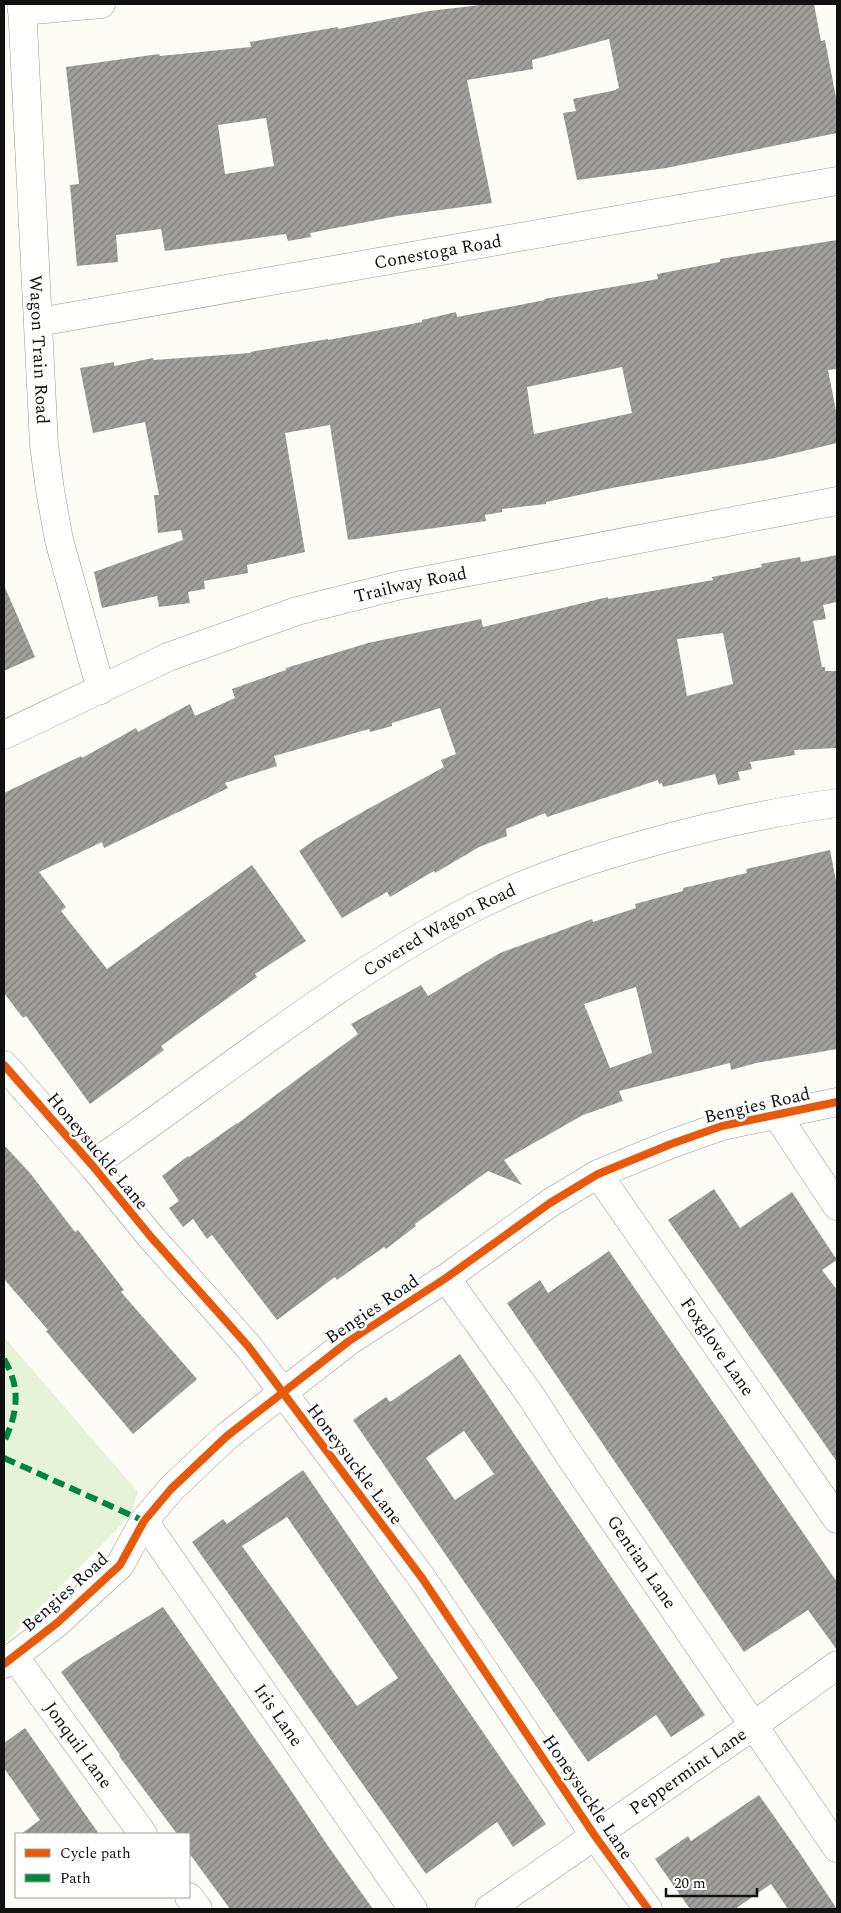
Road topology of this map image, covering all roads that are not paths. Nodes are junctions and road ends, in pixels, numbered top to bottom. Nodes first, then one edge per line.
1 (101, 4) edge
2 (22, 7) edge
3 (837, 181) edge
4 (39, 322) junction
5 (837, 501) edge
6 (101, 690) junction
7 (4, 734) edge
8 (837, 803) edge
9 (4, 1064) edge
10 (837, 1102) edge
11 (776, 1114) junction
12 (92, 1165) junction
13 (598, 1174) junction
14 (837, 1206) edge
15 (446, 1278) junction
16 (283, 1392) junction
17 (837, 1519) edge
18 (144, 1521) junction
19 (9, 1660) edge
20 (837, 1665) edge
21 (753, 1726) junction
22 (142, 1833) edge
23 (595, 1836) junction
24 (837, 1848) edge
25 (190, 1898) edge
26 (198, 1909) edge
27 (413, 1909) edge
28 (490, 1909) edge
29 (648, 1909) edge

1 - 2 street
2 - 4 street, Wagon Train Road
3 - 4 street, Conestoga Road
4 - 6 street, Wagon Train Road
5 - 6 street, Trailway Road
6 - 7 street, Trailway Road
8 - 12 street, Covered Wagon Road
9 - 12 street, Honeysuckle Lane
10 - 11 street, Bengies Road
11 - 13 street, Bengies Road
11 - 14 street
12 - 16 street, Honeysuckle Lane
13 - 15 street, Bengies Road
13 - 17 street, Foxglove Lane
15 - 16 street, Bengies Road
15 - 21 street, Gentian Lane
16 - 18 street, Bengies Road
16 - 23 street, Honeysuckle Lane
18 - 19 street, Bengies Road
18 - 27 street, Iris Lane
19 - 22 street, Jonquil Lane
20 - 21 street, Peppermint Lane
21 - 23 street, Peppermint Lane
21 - 24 street, Gentian Lane
23 - 28 street, Peppermint Lane
23 - 29 street, Honeysuckle Lane
25 - 26 street

